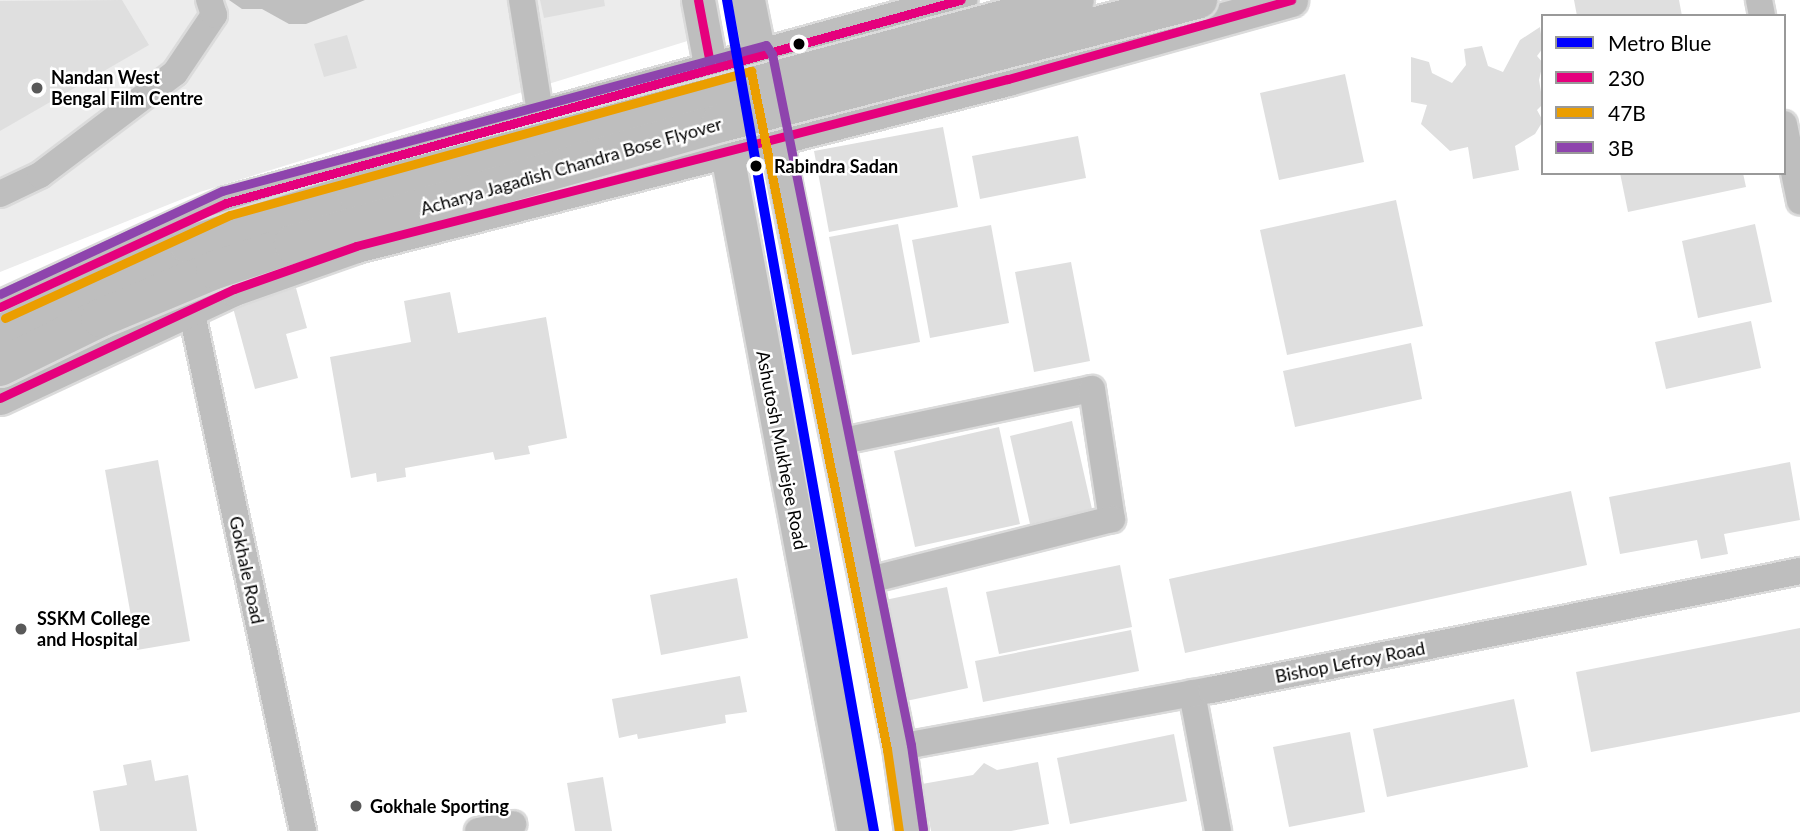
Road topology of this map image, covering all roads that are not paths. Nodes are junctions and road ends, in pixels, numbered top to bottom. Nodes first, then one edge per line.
1 (209, 0) edge
2 (522, 0) edge
3 (698, 0) edge
4 (748, 0) edge
5 (960, 0) edge
6 (1075, 0) edge
7 (1198, 0) edge
8 (1291, 0) edge
9 (760, 56) junction
10 (711, 69) junction
11 (540, 113) junction
12 (1786, 134) edge
13 (778, 135) junction
14 (724, 149) junction
15 (0, 194) edge
16 (1800, 201) edge
17 (0, 307) edge
18 (191, 309) junction
19 (0, 334) edge
20 (0, 367) edge
21 (0, 398) edge
22 (838, 442) junction
23 (1800, 571) edge
24 (866, 581) junction
25 (1192, 693) junction
26 (900, 747) junction
27 (513, 824) dead end
28 (303, 831) edge
29 (478, 831) edge
30 (854, 831) edge
31 (911, 831) edge
32 (1218, 831) edge

1 - 15 street
2 - 11 street
3 - 10 main road, Ashutosh Mukhejee Road
4 - 9 main road
5 - 9 main road
6 - 19 highway, Acharya Jagadish Chandra Bose Flyover, bridge
7 - 20 highway, Acharya Jagadish Chandra Bose Flyover, bridge
8 - 13 main road
9 - 10 main road
9 - 13 main road
10 - 11 main road
10 - 14 main road, Ashutosh Mukhejee Road
11 - 17 main road
12 - 16 street
13 - 14 main road
13 - 22 main road
14 - 18 main road
14 - 30 main road, Ashutosh Mukhejee Road
18 - 21 main road
18 - 28 street, Gokhale Road
22 - 24 main road
22 - 24 street
23 - 25 street, Bishop Lefroy Road
24 - 26 main road
25 - 26 street, Bishop Lefroy Road
25 - 32 street
26 - 31 main road
27 - 29 street

